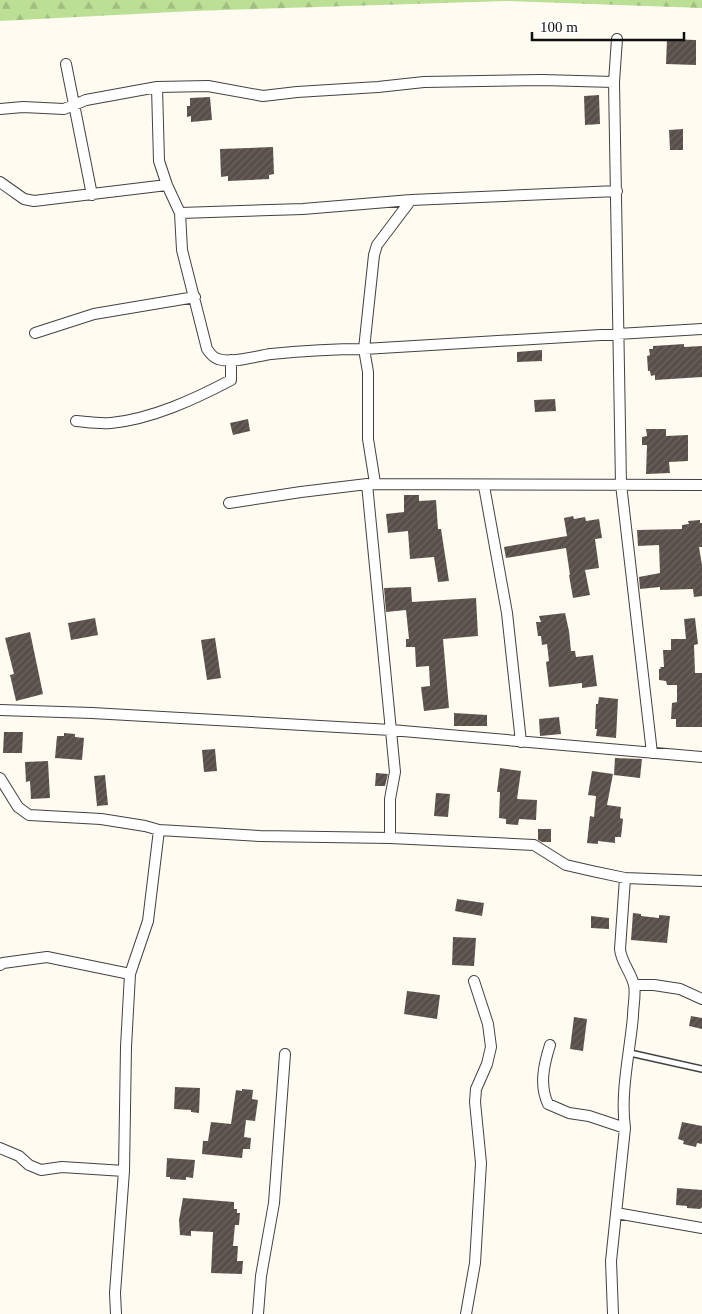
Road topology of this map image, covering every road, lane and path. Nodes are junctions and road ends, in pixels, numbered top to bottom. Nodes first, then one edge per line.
1 (617, 39) dead end
2 (66, 64) dead end
3 (614, 82) junction
4 (157, 87) junction
5 (74, 104) junction
6 (0, 109) edge
7 (0, 182) edge
8 (167, 185) junction
9 (616, 191) junction
10 (92, 195) junction
11 (411, 200) junction
12 (180, 214) junction
13 (195, 297) junction
14 (702, 329) edge
15 (35, 333) dead end
16 (619, 333) junction
17 (364, 349) junction
18 (231, 360) junction
19 (76, 421) dead end
20 (371, 484) junction
21 (622, 484) junction
22 (702, 485) edge
23 (484, 486) junction
24 (229, 503) dead end
25 (0, 710) edge
26 (391, 730) junction
27 (521, 742) junction
28 (652, 753) junction
29 (702, 757) edge
30 (0, 778) edge
31 (159, 830) junction
32 (390, 838) junction
33 (625, 878) junction
34 (702, 881) edge
35 (0, 965) edge
36 (130, 974) junction
37 (474, 981) dead end
38 (634, 985) junction
39 (702, 999) edge
40 (550, 1045) dead end
41 (630, 1053) junction
42 (284, 1054) dead end
43 (702, 1069) edge
44 (625, 1128) junction
45 (0, 1148) edge
46 (124, 1171) junction
47 (616, 1212) junction
48 (702, 1228) edge
49 (116, 1314) edge
50 (258, 1314) edge
51 (466, 1314) edge
52 (613, 1314) edge

1 - 3 street
2 - 5 street
3 - 4 street
3 - 9 street
4 - 5 street
4 - 8 street
5 - 6 street
5 - 10 street
7 - 10 street
8 - 10 street
8 - 12 street
9 - 11 street
9 - 16 street
11 - 12 street
11 - 17 street
12 - 13 street
13 - 15 street
13 - 18 street
14 - 16 street
16 - 17 street
16 - 21 street
17 - 18 street
17 - 20 street
18 - 19 street
20 - 23 street
20 - 24 street
20 - 26 street
21 - 22 street
21 - 23 street
21 - 28 street
23 - 27 street
25 - 26 street
26 - 27 street
26 - 32 street
27 - 28 street
28 - 29 street
30 - 31 street
31 - 32 street
31 - 36 street
32 - 33 street
33 - 34 street
33 - 38 street
35 - 36 street
36 - 46 street
37 - 51 street
38 - 39 street
38 - 41 street
40 - 44 street
41 - 43 lane
41 - 44 street
42 - 50 street
44 - 47 street
45 - 46 street
46 - 49 street
47 - 48 street
47 - 52 street

